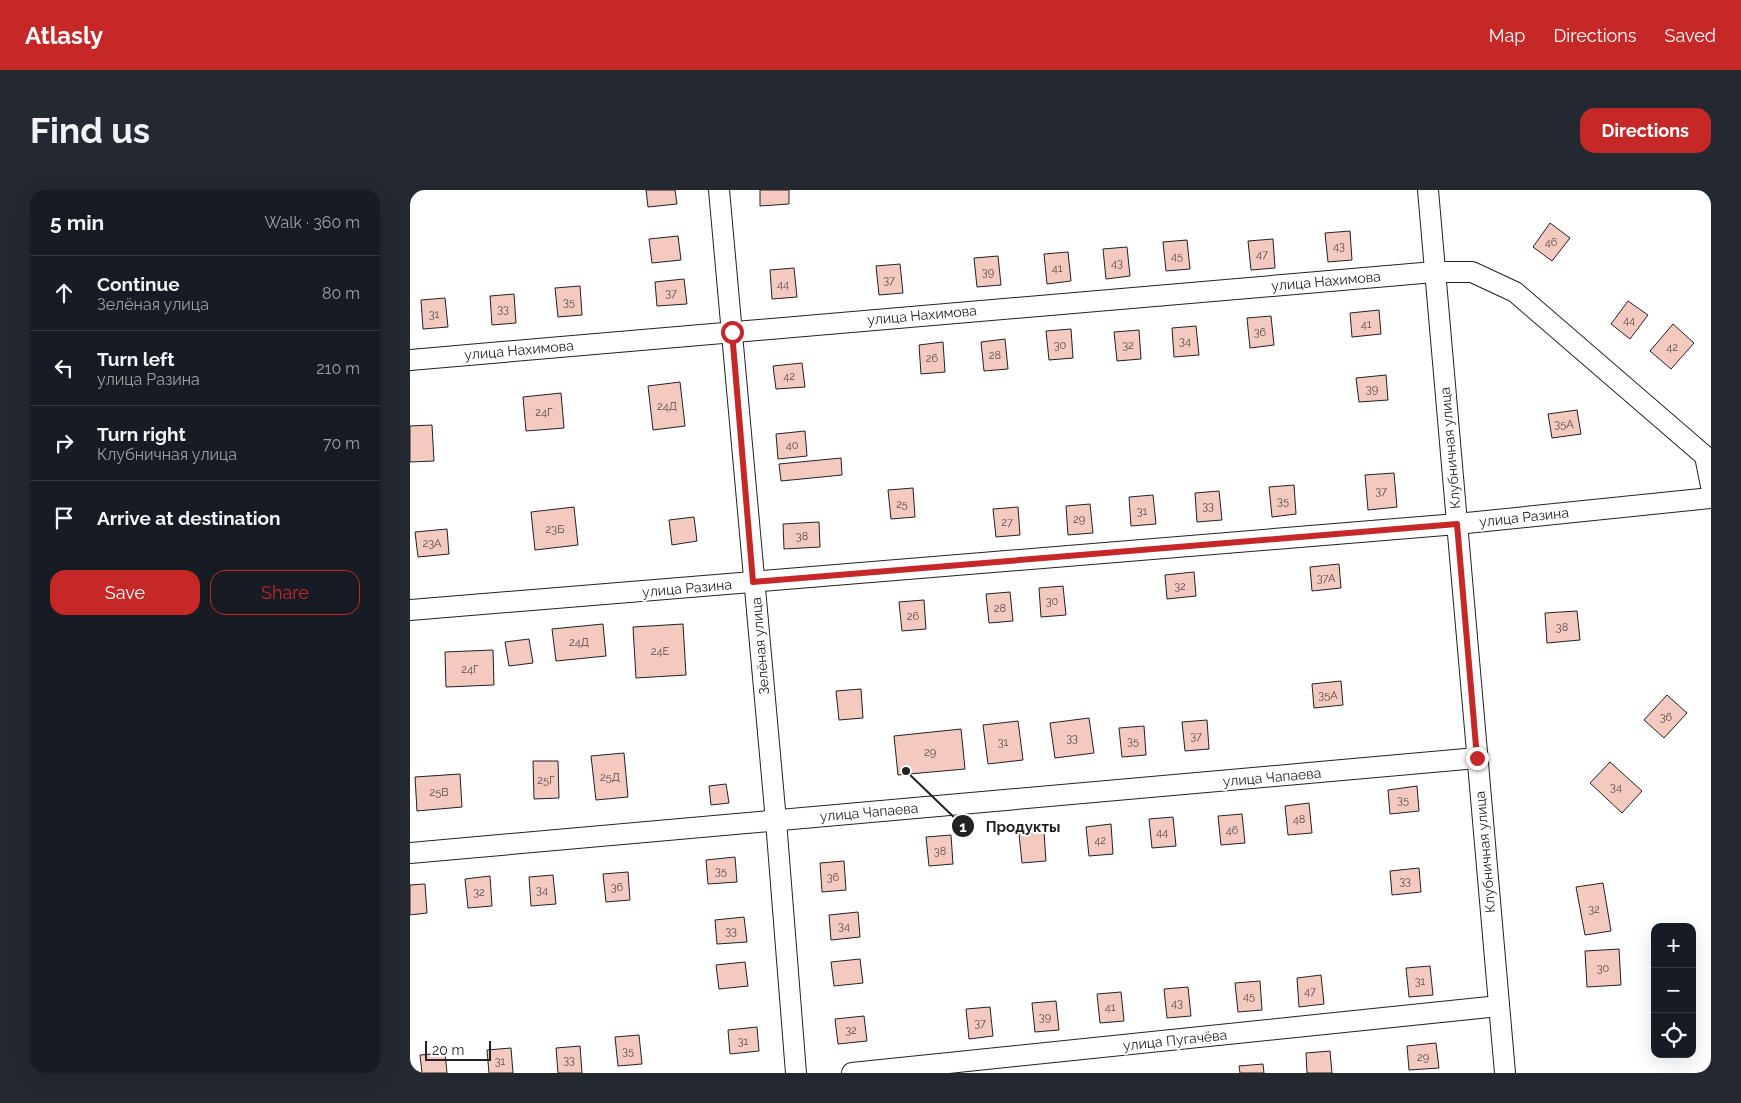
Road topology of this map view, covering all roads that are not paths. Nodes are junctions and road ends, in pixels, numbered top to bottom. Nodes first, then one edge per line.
1 (719, 190) edge
2 (1428, 190) edge
3 (1434, 272) junction
4 (732, 332) junction
5 (410, 360) edge
6 (1711, 486) edge
7 (1711, 498) edge
8 (1457, 524) junction
9 (753, 582) junction
10 (410, 610) edge
11 (1477, 758) junction
12 (776, 821) junction
13 (410, 853) edge
14 (1499, 1006) junction
15 (796, 1073) edge
16 (852, 1073) edge
17 (1504, 1073) edge

1 - 4 street, Зелёная улица
2 - 3 street, Клубничная улица
3 - 4 street, улица Нахимова
3 - 6 street
3 - 8 street, Клубничная улица
4 - 5 street, улица Нахимова
4 - 9 street, Зелёная улица
7 - 8 street, улица Разина
8 - 9 street, улица Разина
8 - 11 street, Клубничная улица
9 - 10 street, улица Разина
9 - 12 street, Зелёная улица
11 - 12 street, улица Чапаева
11 - 14 street, Клубничная улица
12 - 13 street, улица Чапаева
12 - 15 street, Зелёная улица
14 - 16 street, улица Пугачёва
14 - 17 street, Клубничная улица

